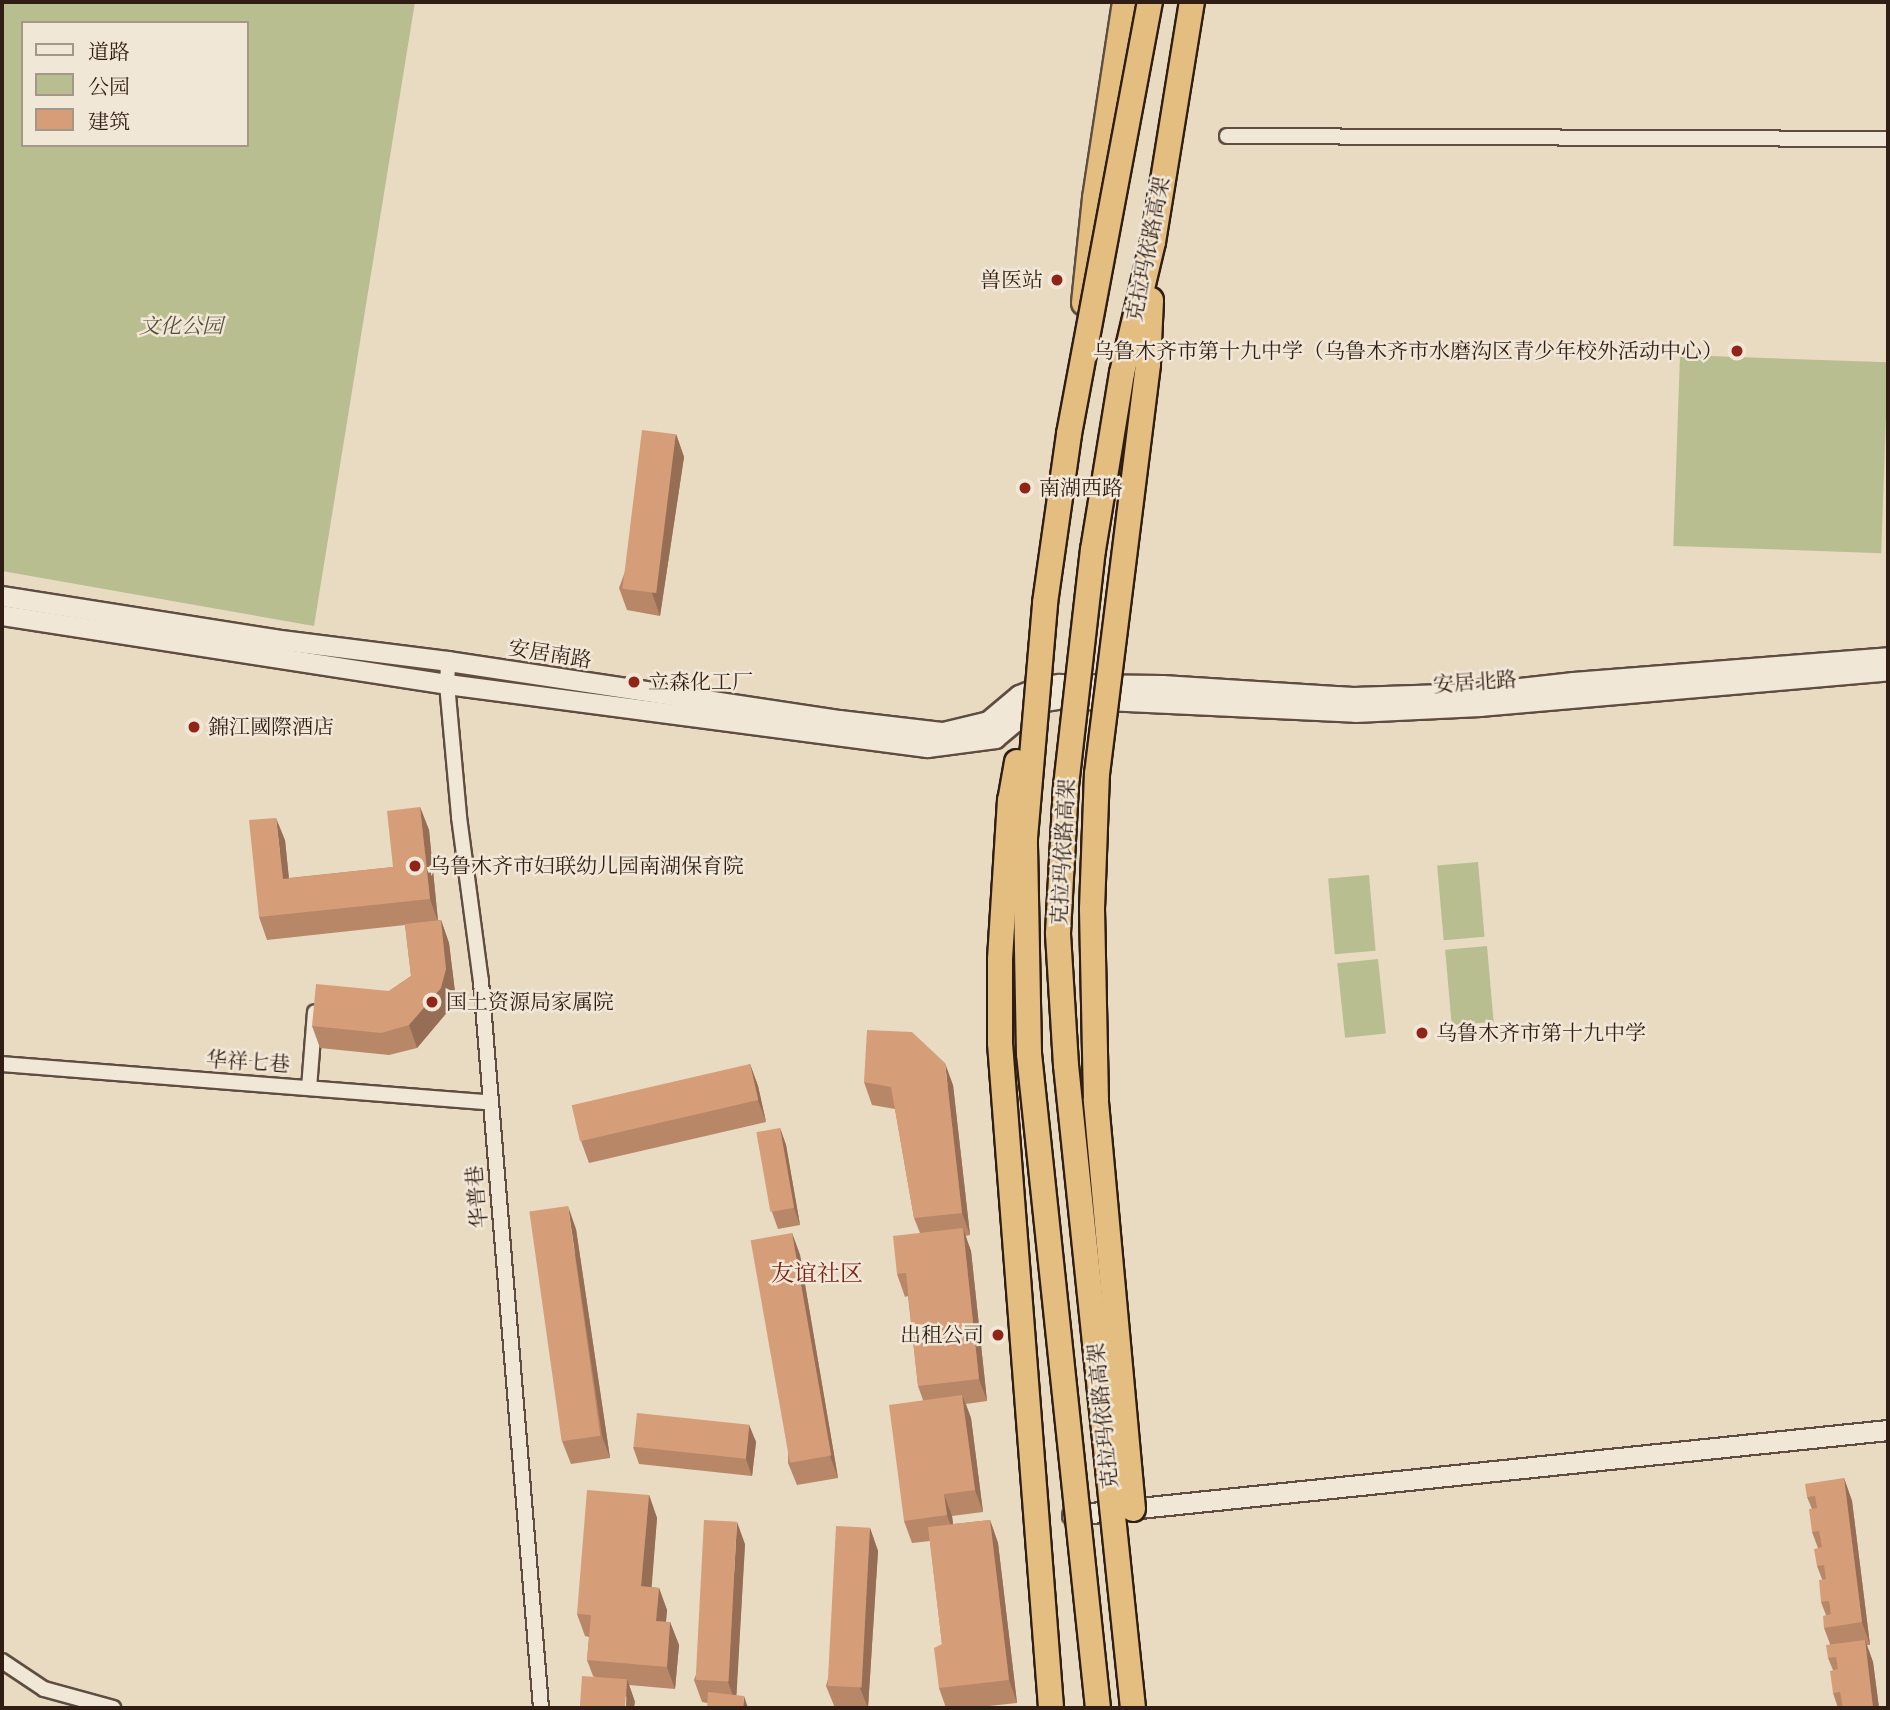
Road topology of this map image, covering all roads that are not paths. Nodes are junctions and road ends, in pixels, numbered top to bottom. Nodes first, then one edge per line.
1 (1125, 2) edge
2 (1150, 2) edge
3 (1192, 2) edge
4 (1200, 2) edge
5 (1182, 59) junction
6 (1227, 136) dead end
7 (1888, 139) edge
8 (1153, 242) junction
9 (1069, 434) junction
10 (2, 596) edge
11 (1045, 603) junction
12 (2, 615) edge
13 (1888, 657) edge
14 (448, 661) junction
15 (1888, 670) edge
16 (447, 684) junction
17 (1081, 685) joint
18 (1063, 698) joint
19 (316, 1002) edge
20 (2, 1064) edge
21 (309, 1088) junction
22 (491, 1102) junction
23 (1888, 1430) edge
24 (1133, 1509) junction
25 (1072, 1515) dead end
26 (2, 1661) edge
27 (113, 1708) edge
28 (541, 1708) edge
29 (1051, 1708) edge
30 (1098, 1708) edge
31 (1133, 1708) edge

1 - 9 highway, bridge
2 - 9 highway, 克拉玛依路高架, bridge
3 - 5 highway, 克拉玛依路高架, bridge
4 - 5 highway, bridge
5 - 8 highway, 克拉玛依路高架, bridge
6 - 7 street
8 - 24 highway, bridge
8 - 31 highway, 克拉玛依路高架, bridge
9 - 11 highway, 克拉玛依路高架, bridge
10 - 14 street, 安居南路
11 - 29 highway, bridge
11 - 30 highway, 克拉玛依路高架, bridge
12 - 16 street, 安居南路
13 - 17 street, 安居北路
14 - 16 street, 华普巷
14 - 17 street, 安居南路
15 - 18 street, 安居北路
16 - 18 street, 安居南路
16 - 22 street, 华普巷
19 - 21 street
20 - 21 street, 华祥七巷
21 - 22 street, 华祥七巷
22 - 28 street, 华普巷
23 - 24 street
24 - 25 street
26 - 27 street

